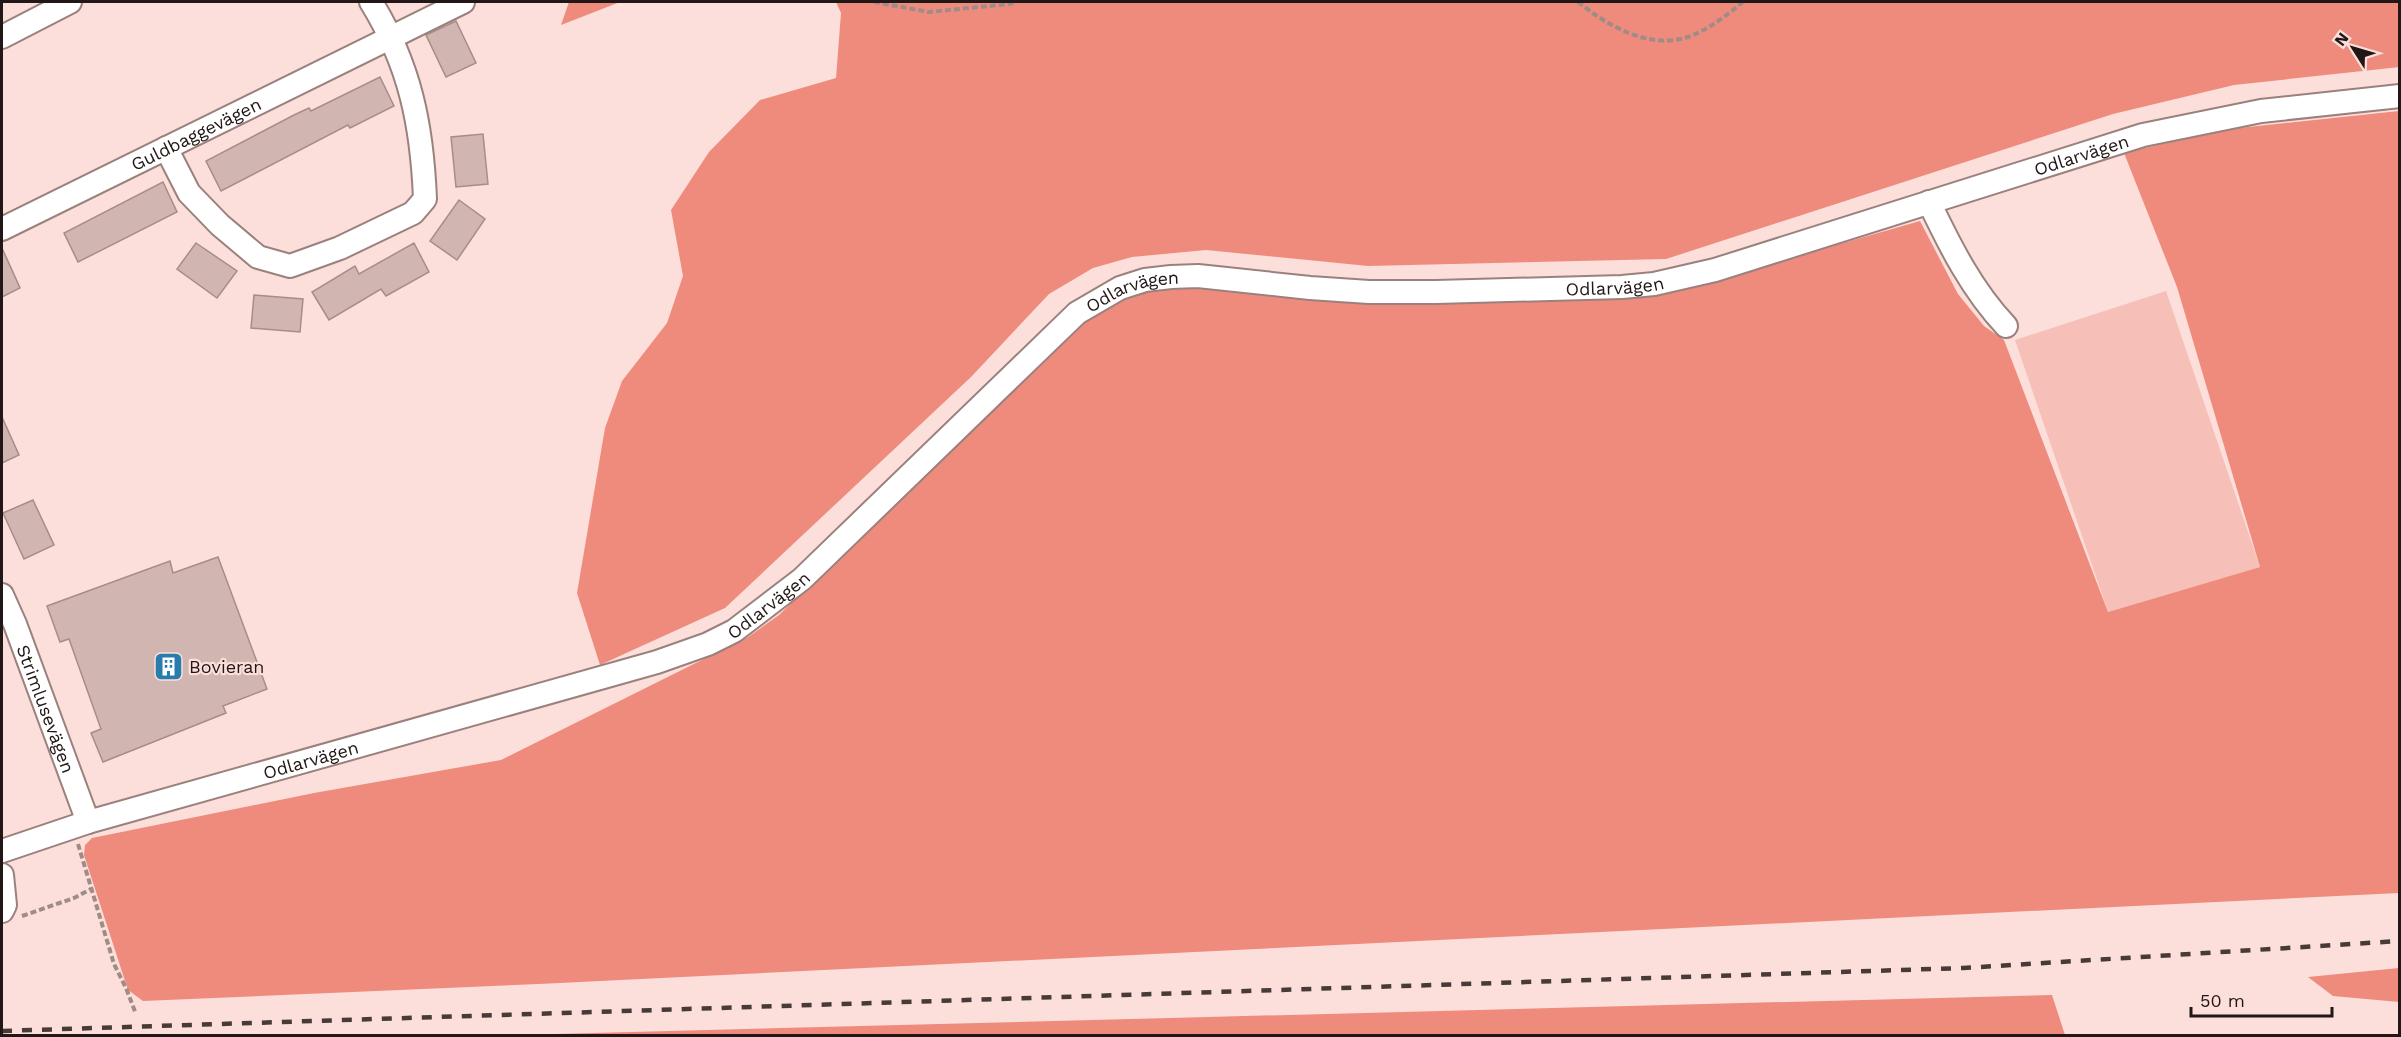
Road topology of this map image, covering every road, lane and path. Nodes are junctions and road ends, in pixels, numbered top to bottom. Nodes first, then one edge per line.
1 (70, 2) edge
2 (371, 2) edge
3 (463, 2) edge
4 (874, 2) edge
5 (1016, 2) edge
6 (1578, 2) edge
7 (1743, 2) edge
8 (2, 37) edge
9 (390, 38) junction
10 (2400, 96) edge
11 (166, 148) junction
12 (1929, 202) junction
13 (2, 229) edge
14 (2006, 326) dead end
15 (2, 596) edge
16 (80, 825) junction
17 (2, 850) edge
18 (2, 875) edge
19 (91, 889) junction
20 (9, 914) edge
21 (136, 1014) dead end

1 - 8 street
2 - 9 street
3 - 9 street, Guldbaggevägen
4 - 5 path
6 - 7 path
9 - 11 street, Guldbaggevägen
9 - 11 street
10 - 12 street, Odlarvägen
11 - 13 street, Guldbaggevägen
12 - 14 street
12 - 16 street, Odlarvägen
15 - 16 street, Strimlusevägen
16 - 17 street, Odlarvägen
16 - 19 path
18 - 20 street
19 - 20 path
19 - 21 path

